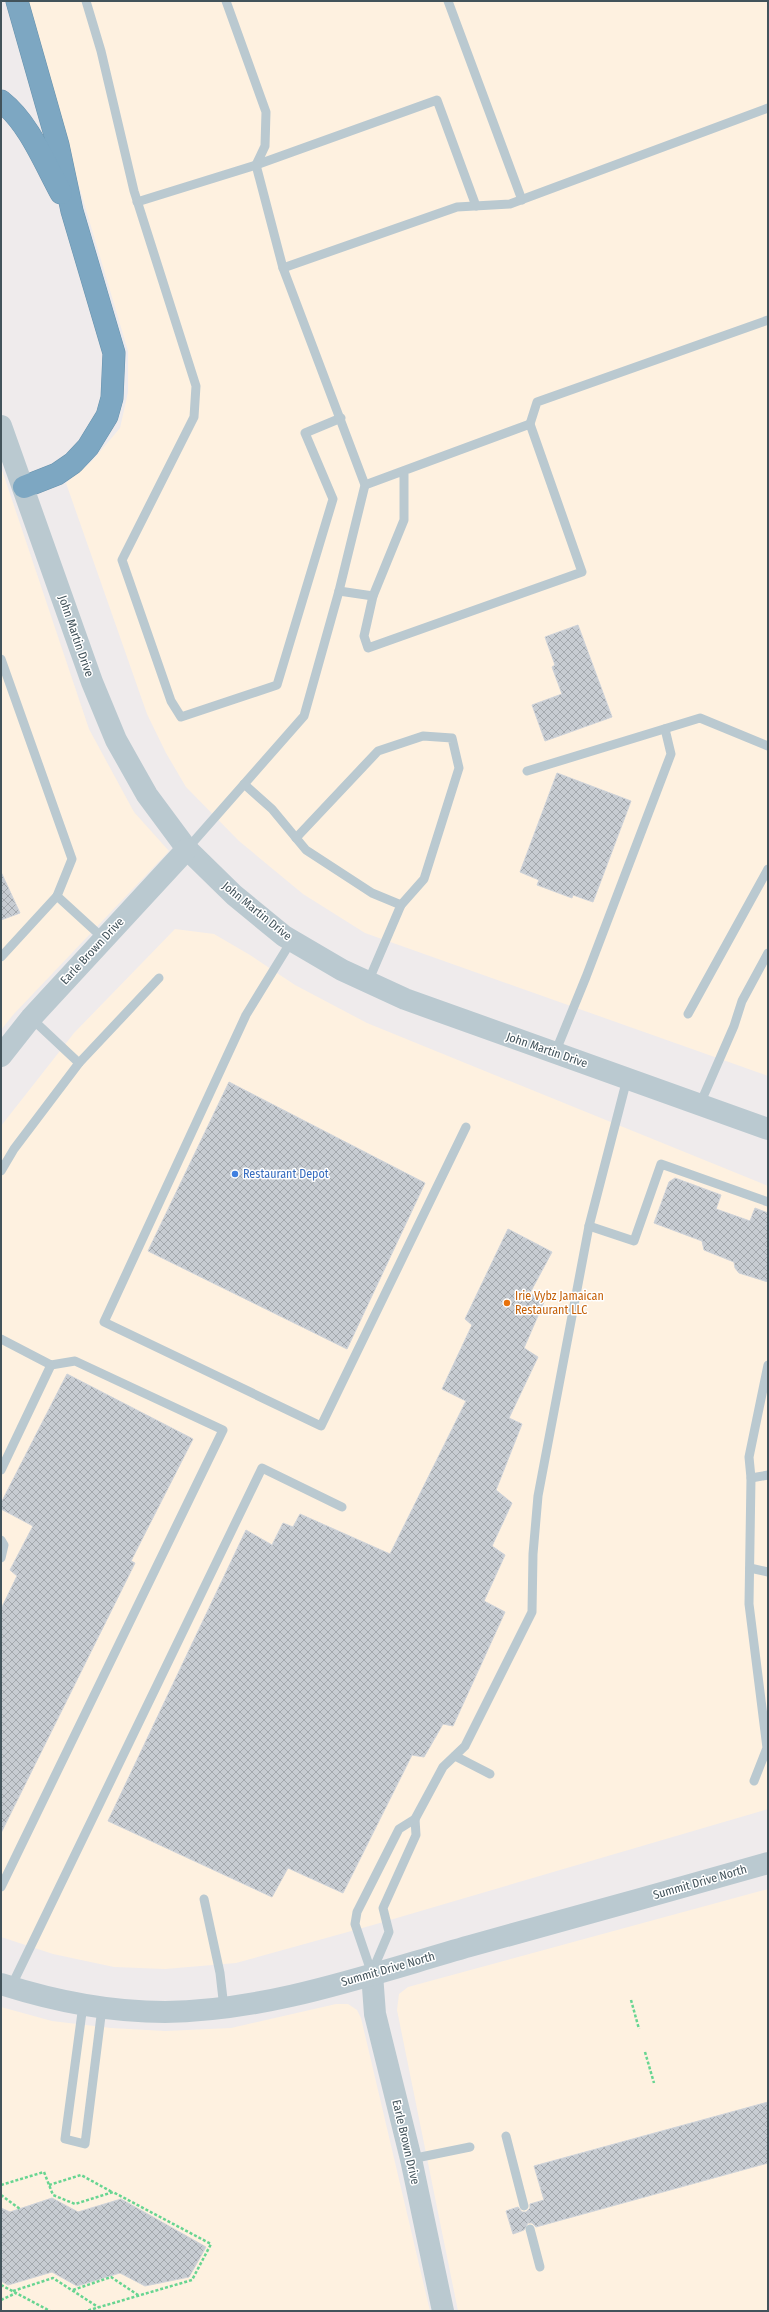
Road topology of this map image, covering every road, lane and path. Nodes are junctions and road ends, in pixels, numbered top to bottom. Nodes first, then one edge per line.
1 (16, 1) edge
2 (86, 1) edge
3 (226, 1) edge
4 (448, 1) edge
5 (1, 101) edge
6 (768, 108) edge
7 (256, 165) junction
8 (522, 200) junction
9 (137, 202) junction
10 (476, 206) junction
11 (72, 211) junction
12 (283, 268) junction
13 (768, 320) edge
14 (340, 418) junction
15 (530, 424) junction
16 (1, 426) edge
17 (404, 471) junction
18 (365, 485) junction
19 (24, 487) junction
20 (339, 591) junction
21 (373, 596) junction
22 (1, 660) edge
23 (665, 729) junction
24 (768, 746) edge
25 (527, 771) dead end
26 (244, 784) junction
27 (296, 838) junction
28 (187, 849) junction
29 (768, 869) edge
30 (57, 896) junction
31 (401, 905) junction
32 (104, 939) junction
33 (292, 940) junction
34 (768, 953) edge
35 (1, 957) edge
36 (159, 978) dead end
37 (368, 983) junction
38 (688, 1014) dead end
39 (31, 1018) junction
40 (554, 1053) junction
41 (1, 1056) edge
42 (79, 1063) junction
43 (628, 1077) junction
44 (700, 1104) junction
45 (466, 1127) dead end
46 (768, 1129) edge
47 (1, 1171) edge
48 (768, 1202) edge
49 (589, 1226) junction
50 (1, 1339) edge
51 (51, 1365) junction
52 (768, 1365) edge
53 (1, 1470) edge
54 (768, 1474) edge
55 (751, 1478) junction
56 (342, 1507) dead end
57 (1, 1540) edge
58 (1, 1558) edge
59 (750, 1568) junction
60 (768, 1572) edge
61 (455, 1756) junction
62 (490, 1774) dead end
63 (754, 1781) dead end
64 (415, 1819) junction
65 (768, 1863) edge
66 (1, 1887) edge
67 (204, 1899) dead end
68 (372, 1974) junction
69 (6, 1986) edge
70 (631, 2000) dead end
71 (92, 2006) junction
72 (224, 2008) junction
73 (639, 2029) dead end
74 (645, 2052) dead end
75 (654, 2083) dead end
76 (506, 2136) dead end
77 (470, 2147) dead end
78 (411, 2159) junction
79 (1, 2185) edge
80 (49, 2185) junction
81 (113, 2192) junction
82 (1, 2195) edge
83 (524, 2206) dead end
84 (20, 2209) dead end
85 (530, 2229) dead end
86 (540, 2267) dead end
87 (1, 2285) edge
88 (73, 2291) junction
89 (15, 2292) junction
90 (139, 2296) junction
91 (1, 2300) edge
92 (99, 2307) junction
93 (50, 2311) edge
94 (86, 2311) edge
95 (442, 2311) edge

1 - 11 highway
2 - 9 lane
3 - 7 lane
4 - 8 lane
5 - 11 highway
6 - 8 lane
7 - 9 lane
7 - 10 lane
7 - 12 lane
8 - 10 lane
9 - 14 lane
10 - 12 lane
11 - 19 highway
12 - 14 lane
13 - 15 lane
14 - 18 lane
15 - 17 lane
15 - 21 lane
16 - 19 street, John Martin Drive
17 - 18 lane
17 - 21 lane
18 - 20 lane
19 - 28 street, John Martin Drive
20 - 21 lane
20 - 26 lane
22 - 30 lane
23 - 24 lane
23 - 25 lane
23 - 40 lane
26 - 27 lane
26 - 28 lane
27 - 31 lane
27 - 31 lane
28 - 32 street, Earle Brown Drive
28 - 33 street, John Martin Drive
29 - 38 lane
30 - 32 lane
30 - 35 lane
31 - 37 lane
32 - 39 street, Earle Brown Drive
33 - 37 street, John Martin Drive
33 - 45 lane
34 - 44 lane
36 - 42 lane
37 - 40 street, John Martin Drive
39 - 41 street, Earle Brown Drive
39 - 42 lane
40 - 43 street, John Martin Drive
42 - 47 lane
43 - 44 street, John Martin Drive
43 - 49 lane
44 - 46 street, John Martin Drive
48 - 49 lane
49 - 61 lane
50 - 51 lane
51 - 53 lane
51 - 66 lane
52 - 55 lane
54 - 55 lane
55 - 59 lane
56 - 69 lane
57 - 58 lane
59 - 60 lane
59 - 63 lane
61 - 62 lane
61 - 64 lane
64 - 68 lane
64 - 68 lane
65 - 68 street, Summit Drive North
67 - 72 lane
68 - 72 street, Summit Drive North
68 - 78 street, Earle Brown Drive
69 - 71 street, Summit Drive North
70 - 73 path
71 - 71 lane
71 - 72 street, Summit Drive North
74 - 75 path
76 - 83 lane
77 - 78 lane
78 - 95 street, Earle Brown Drive
79 - 80 path
80 - 81 path
80 - 81 path
81 - 90 path
82 - 84 path
85 - 86 lane
87 - 89 path
88 - 89 path
88 - 90 path
88 - 92 path
89 - 91 path
89 - 93 path
90 - 92 path
92 - 94 path

